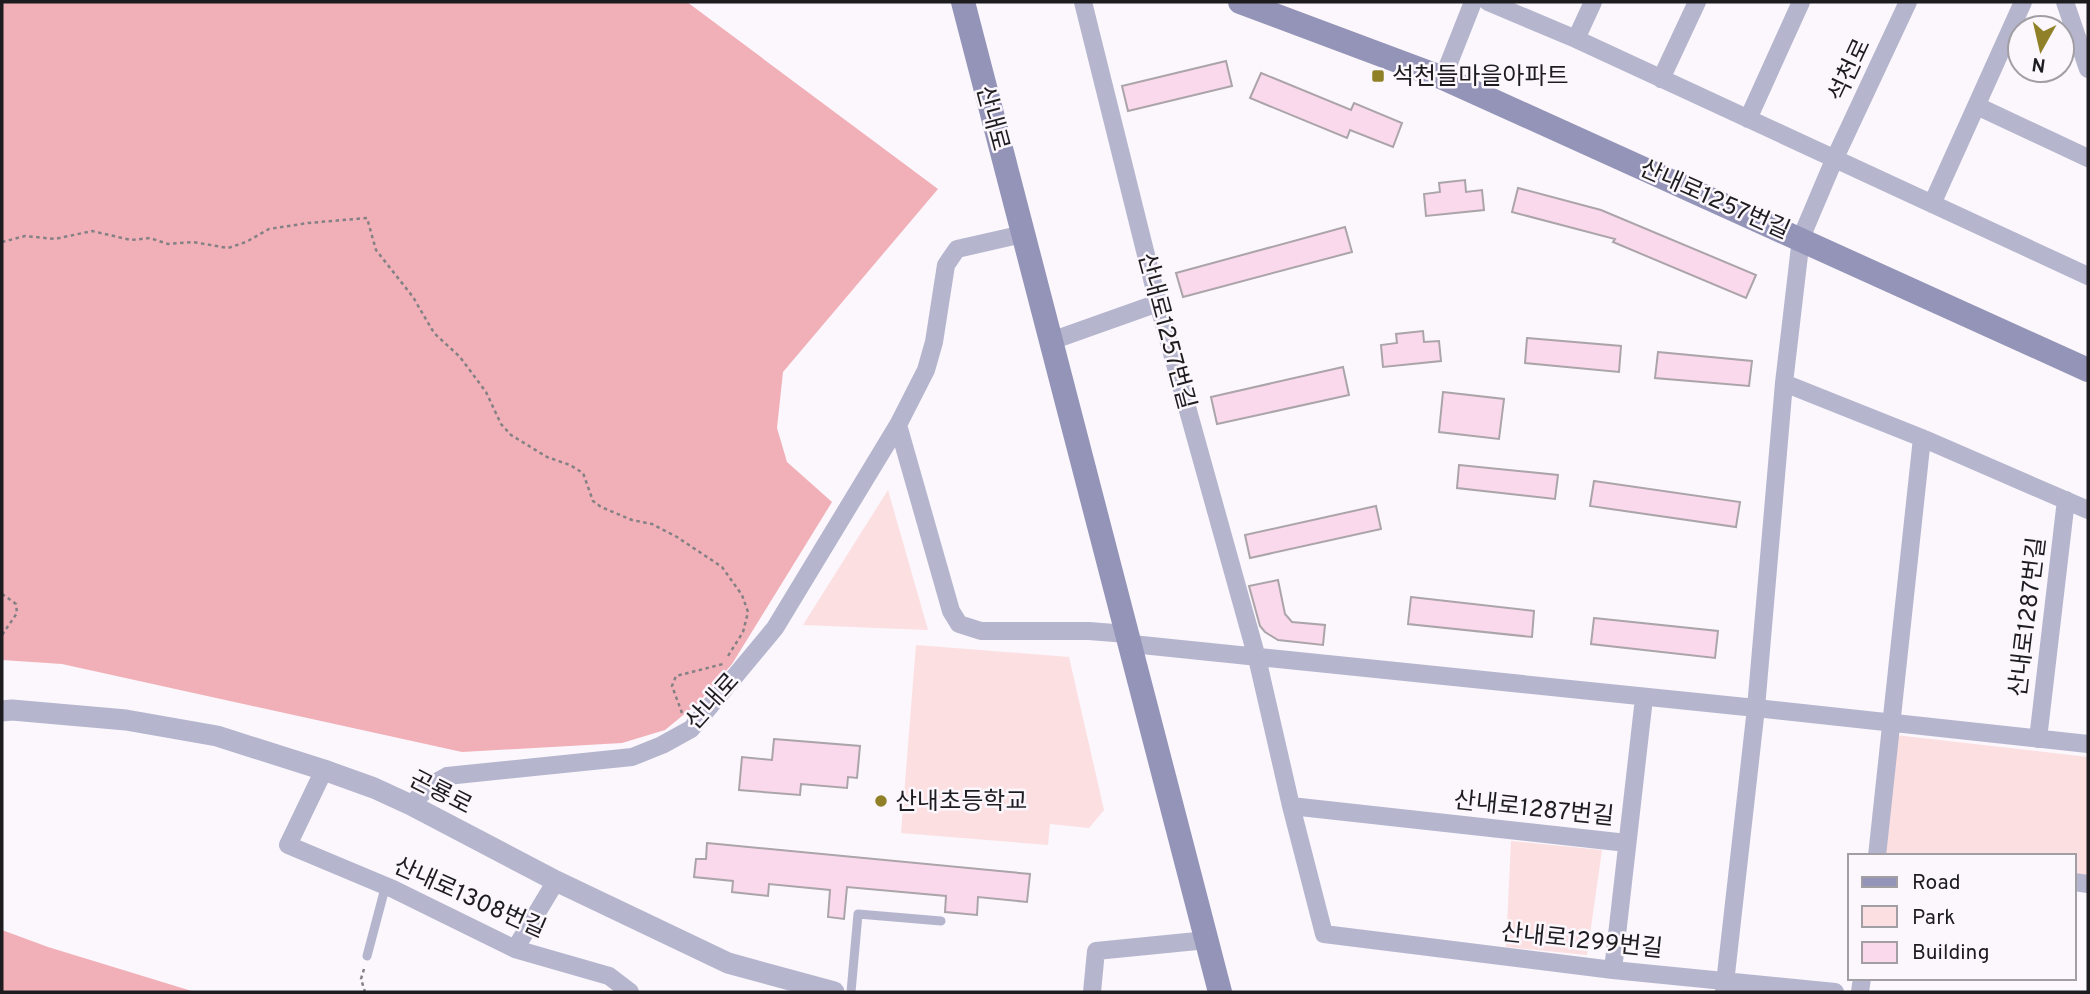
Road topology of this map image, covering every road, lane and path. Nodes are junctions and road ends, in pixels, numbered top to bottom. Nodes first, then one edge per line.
1 (963, 2) edge
2 (1083, 2) edge
3 (1240, 2) edge
4 (1473, 2) edge
5 (1488, 2) edge
6 (1593, 2) edge
7 (1697, 2) edge
8 (1801, 2) edge
9 (1908, 2) edge
10 (2023, 2) edge
11 (2065, 2) edge
12 (1576, 39) junction
13 (2088, 69) edge
14 (1443, 78) junction
15 (1661, 79) junction
16 (1977, 106) junction
17 (1748, 119) junction
18 (2088, 158) edge
19 (1834, 160) junction
20 (1932, 204) junction
21 (1023, 234) junction
22 (1801, 238) junction
23 (2, 242) edge
24 (2088, 276) edge
25 (1158, 303) junction
26 (1051, 341) junction
27 (2088, 370) edge
28 (1784, 383) junction
29 (898, 425) junction
30 (1922, 438) junction
31 (2066, 500) junction
32 (2088, 510) edge
33 (2, 594) edge
34 (1127, 634) junction
35 (2, 635) edge
36 (1257, 658) junction
37 (1644, 698) junction
38 (1756, 708) junction
39 (2, 711) edge
40 (1891, 724) junction
41 (691, 729) junction
42 (2038, 739) junction
43 (2088, 744) edge
44 (324, 770) junction
45 (411, 805) junction
46 (1291, 806) junction
47 (1627, 843) junction
48 (1877, 854) edge
49 (556, 881) junction
50 (383, 885) junction
51 (941, 922) dead end
52 (1207, 940) junction
53 (515, 948) junction
54 (367, 956) joint
55 (1613, 970) junction
56 (1725, 986) edge
57 (365, 992) edge
58 (630, 992) edge
59 (834, 992) edge
60 (851, 992) edge
61 (1092, 992) edge
62 (1220, 992) edge
63 (1835, 992) edge

1 - 21 main road, 산내로
2 - 25 street, 산내로1257번길
3 - 14 main road, 산내로1257번길
4 - 14 street
5 - 12 street
6 - 12 street
7 - 15 street
8 - 17 street
9 - 19 street, 석천로
10 - 16 street
11 - 13 street
12 - 15 street
14 - 22 main road, 산내로1257번길
15 - 17 street
16 - 18 street
16 - 20 street
17 - 19 street
19 - 20 street
19 - 22 street, 석천로
20 - 24 street
21 - 26 main road, 산내로
21 - 29 street, 산내로
22 - 27 main road, 산내로1257번길
22 - 28 street, 산내로1257번길
23 - 41 path
25 - 26 street
25 - 36 street, 산내로1257번길
26 - 34 main road, 산내로
28 - 30 street
28 - 38 street, 산내로1257번길
29 - 34 street
29 - 41 street, 산내로
30 - 31 street
30 - 40 street
31 - 32 street
31 - 42 street, 산내로1287번길
33 - 35 path
34 - 36 street
34 - 52 main road, 산내로
36 - 37 street
36 - 46 street
37 - 38 street
37 - 47 street, 산내로1287번길
38 - 40 street
38 - 56 street
39 - 44 street, 곤룡로
40 - 42 street
40 - 48 street
41 - 45 street, 산내로
42 - 43 street
44 - 45 street, 곤룡로
44 - 50 street, 산내로1308번길
45 - 49 street, 곤룡로
46 - 47 street, 산내로1287번길
46 - 55 street, 산내로1299번길
47 - 55 street
49 - 53 street
49 - 59 street, 곤룡로
50 - 53 street, 산내로1308번길
50 - 54 lane
51 - 60 lane
52 - 61 street
52 - 62 main road, 산내로
53 - 58 street, 산내로1308번길
54 - 57 path
55 - 56 street, 산내로1299번길
56 - 63 street, 산내로1299번길

